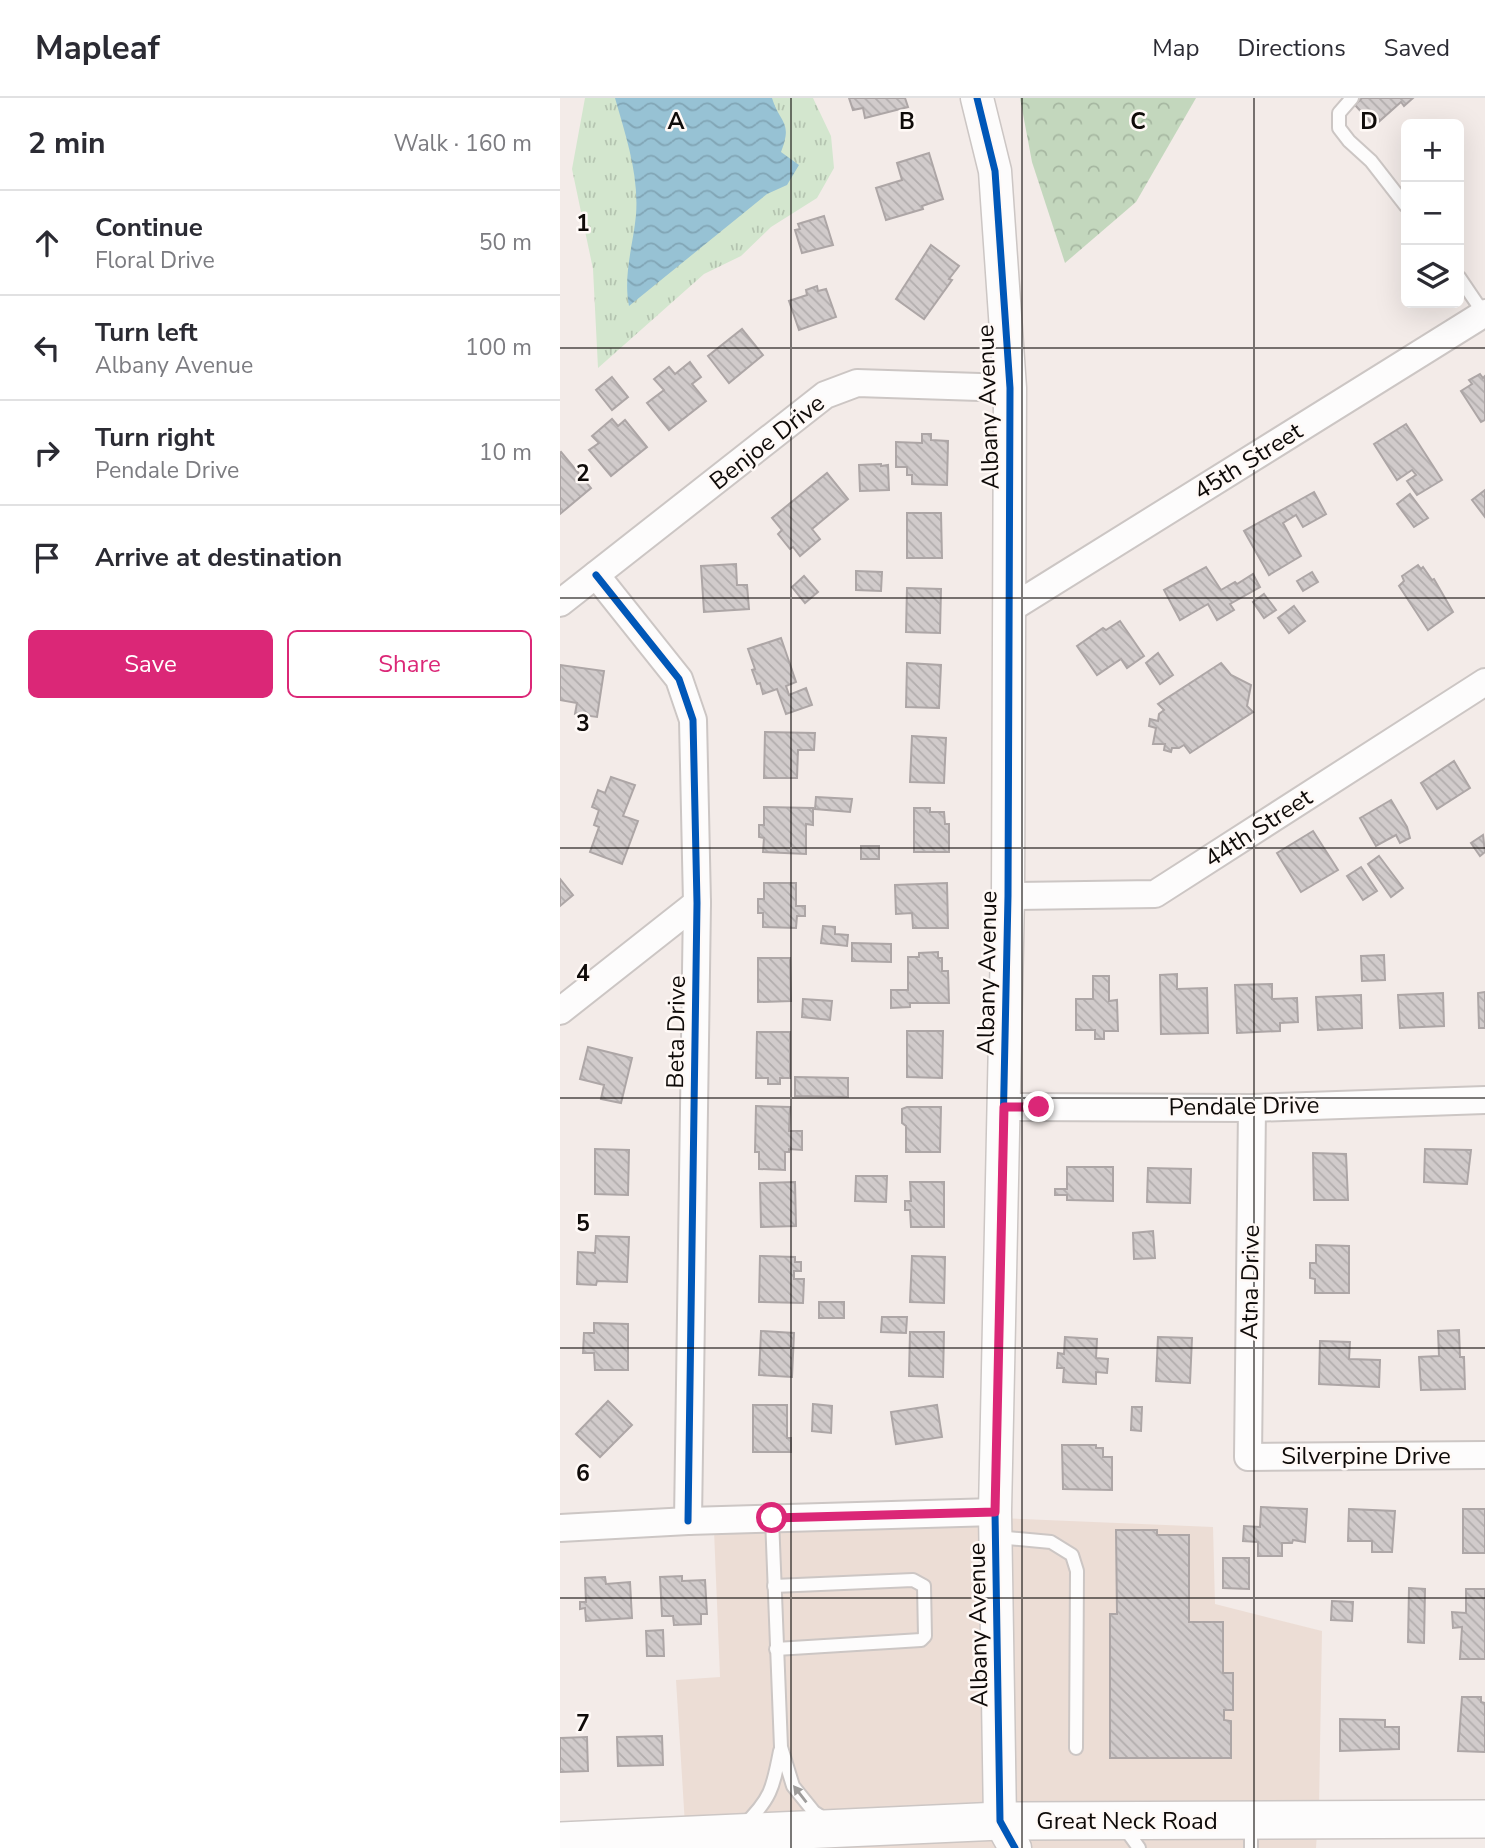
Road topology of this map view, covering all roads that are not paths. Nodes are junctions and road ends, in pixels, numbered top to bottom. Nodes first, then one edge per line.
1 (977, 98) edge
2 (1352, 98) edge
3 (1401, 200) edge
4 (1464, 284) edge
5 (1484, 314) edge
6 (1010, 388) junction
7 (596, 575) junction
8 (560, 603) edge
9 (1010, 609) junction
10 (1485, 682) edge
11 (1008, 896) junction
12 (696, 903) junction
13 (560, 1011) edge
14 (1485, 1100) edge
15 (1004, 1107) junction
16 (1252, 1108) junction
17 (1485, 1455) edge
18 (1248, 1457) joint
19 (772, 1518) junction
20 (688, 1521) junction
21 (995, 1524) junction
22 (560, 1528) edge
23 (774, 1586) junction
24 (776, 1649) junction
25 (780, 1747) junction
26 (1076, 1748) dead end
27 (1485, 1819) edge
28 (735, 1833) junction
29 (838, 1833) junction
30 (1130, 1834) edge
31 (1251, 1834) edge
32 (1008, 1835) edge
33 (560, 1841) edge

1 - 6 street, Albany Avenue
2 - 3 lane
4 - 5 lane
5 - 9 street, 45th Street
6 - 7 street, Benjoe Drive
6 - 9 street, Albany Avenue
7 - 8 street, Benjoe Drive
7 - 12 street, Beta Drive
9 - 11 street, Albany Avenue
10 - 11 street, 44th Street
11 - 15 street, Albany Avenue
12 - 13 street
12 - 20 street, Beta Drive
14 - 16 street, Pendale Drive
15 - 16 street, Pendale Drive
15 - 21 street, Albany Avenue
16 - 18 street, Atna Drive
17 - 18 street, Silverpine Drive
19 - 20 street
19 - 21 street
19 - 23 lane
20 - 22 street
21 - 26 lane
21 - 32 street, Albany Avenue
23 - 24 lane
23 - 24 lane
24 - 25 lane
25 - 28 lane
29 -> 25 lane
27 - 31 main road, Great Neck Road
28 - 29 main road, Great Neck Road
28 - 33 main road, Great Neck Road
29 - 32 main road, Great Neck Road
30 - 31 main road, Great Neck Road
30 - 32 main road, Great Neck Road

